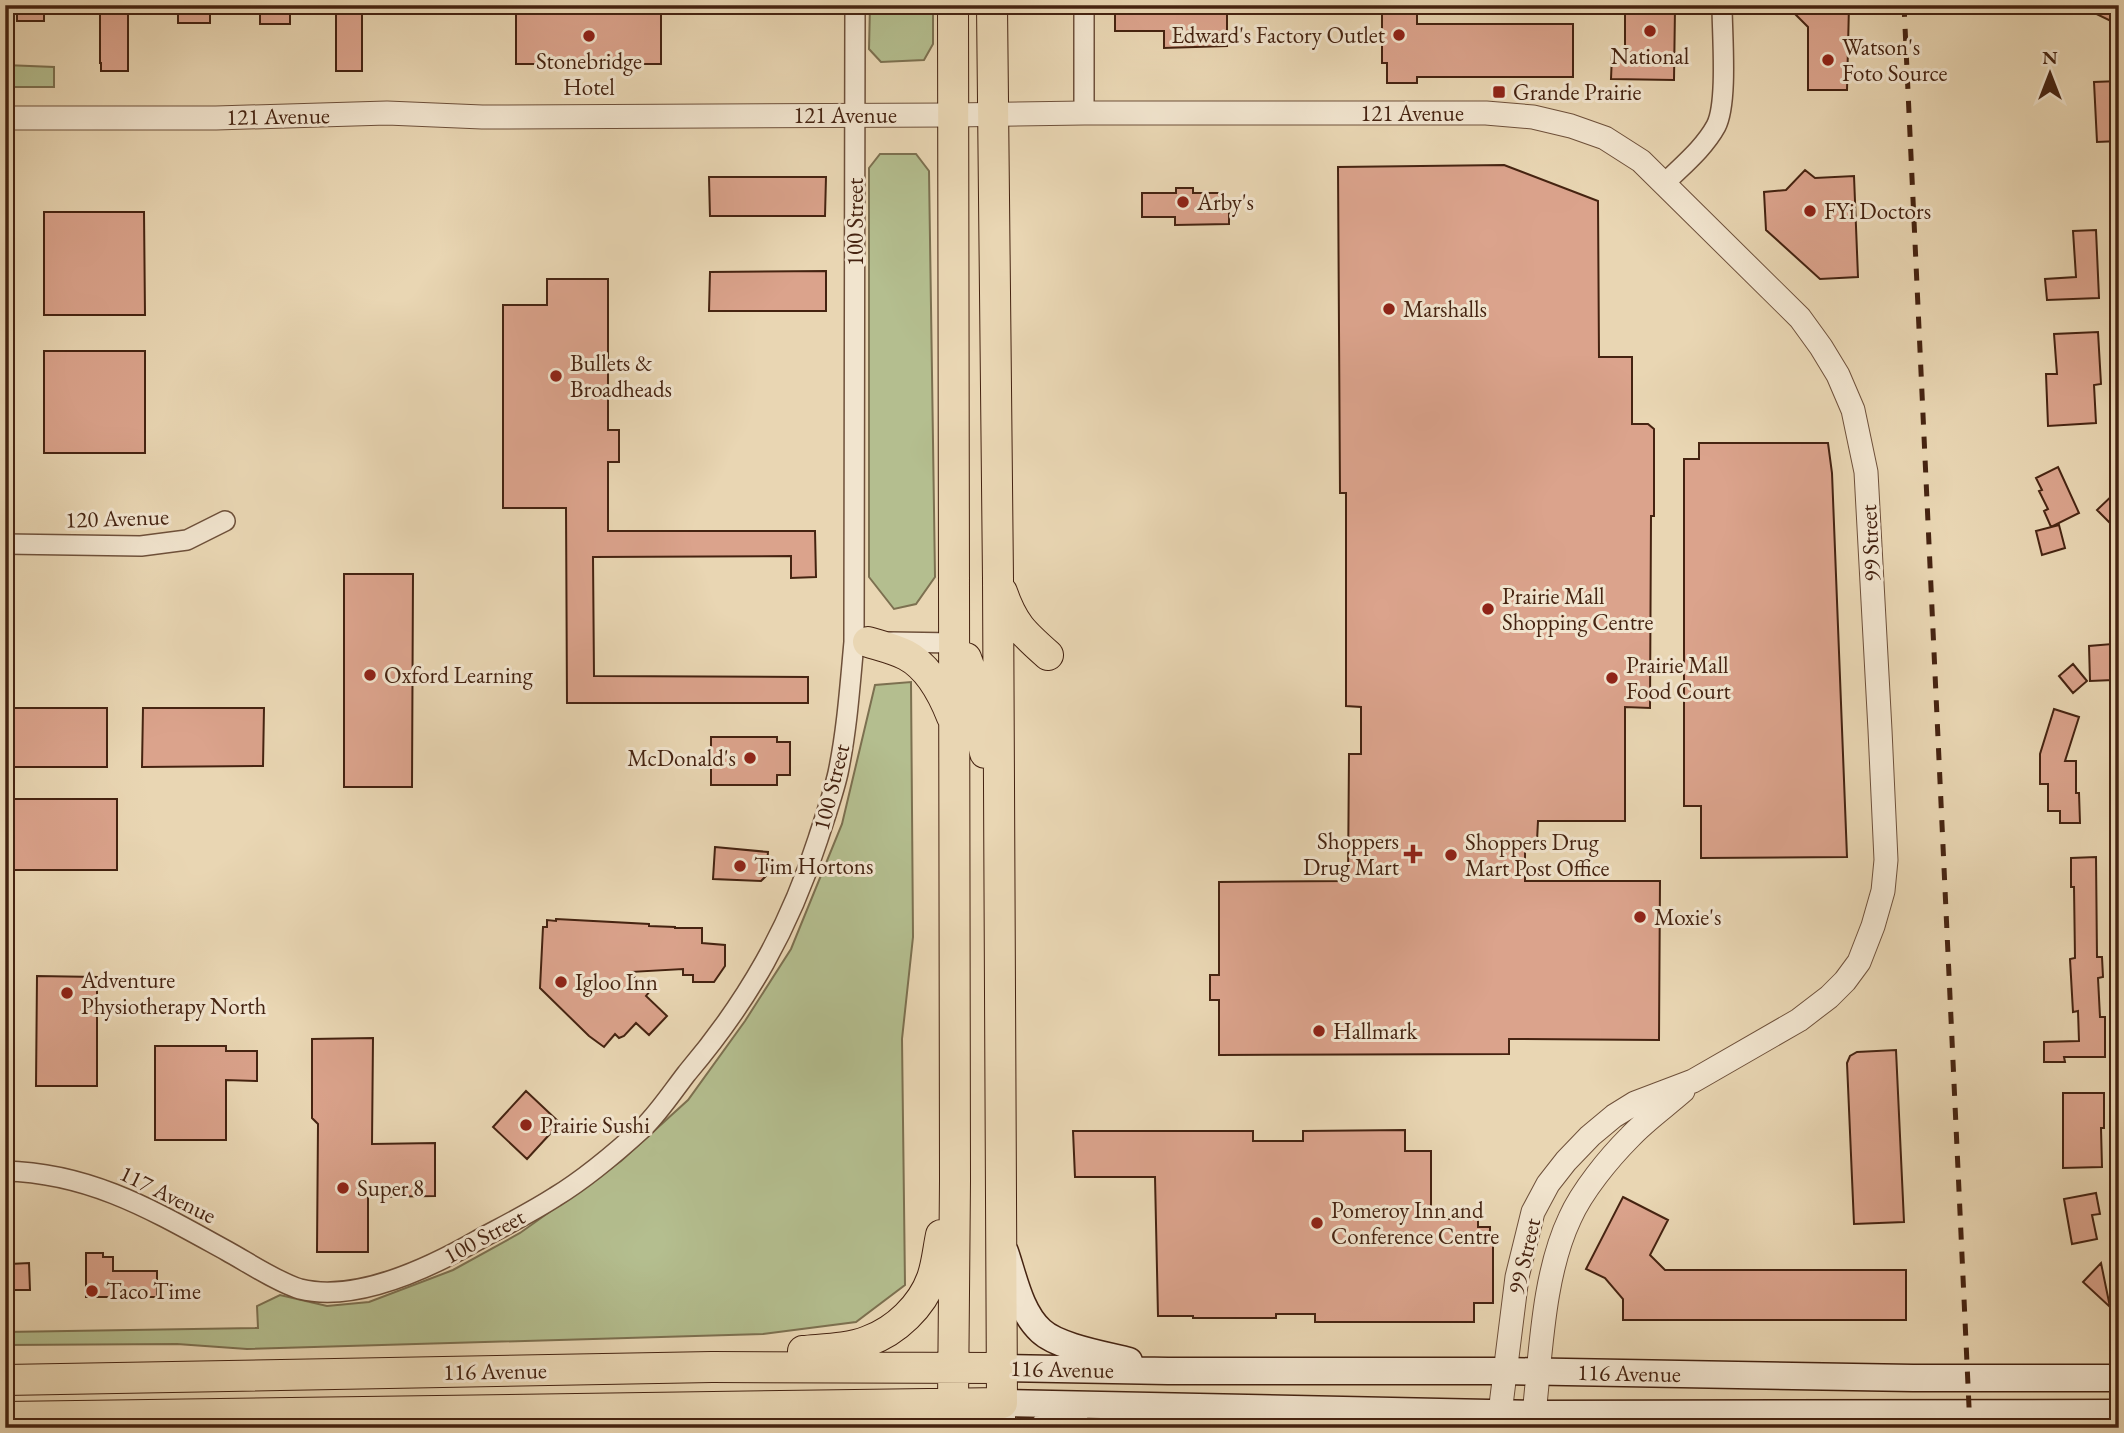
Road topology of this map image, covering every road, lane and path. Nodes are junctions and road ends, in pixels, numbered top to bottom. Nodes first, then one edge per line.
1 (855, 5) edge
2 (953, 5) edge
3 (992, 5) edge
4 (1084, 5) edge
5 (1722, 5) edge
6 (1084, 113) junction
7 (856, 115) junction
8 (954, 115) junction
9 (993, 115) junction
10 (5, 118) edge
11 (1665, 183) junction
12 (954, 464) junction
13 (225, 521) dead end
14 (5, 544) edge
15 (998, 580) junction
16 (861, 642) junction
17 (955, 643) junction
18 (1048, 655) dead end
19 (998, 662) junction
20 (953, 721) junction
21 (999, 822) junction
22 (1693, 1081) junction
23 (5, 1171) edge
24 (955, 1181) junction
25 (1002, 1243) junction
26 (300, 1289) joint
27 (712, 1367) junction
28 (953, 1367) junction
29 (1001, 1368) junction
30 (1168, 1371) junction
31 (1504, 1371) junction
32 (1539, 1371) junction
33 (1913, 1378) junction
34 (2119, 1378) edge
35 (5, 1380) edge
36 (1083, 1405) junction
37 (2119, 1413) edge
38 (1915, 1414) junction
39 (954, 1416) edge
40 (1002, 1416) edge
41 (5, 1417) edge
42 (1500, 1421) edge
43 (1534, 1421) edge
44 (1042, 1428) edge

1 - 7 street, 100 Street
2 - 8 main road
3 - 9 main road
4 - 6 street
5 - 11 street
6 - 9 street, 121 Avenue
6 - 11 street, 121 Avenue
7 - 8 street, 121 Avenue
7 - 10 street, 121 Avenue
7 - 16 street, 100 Street
8 - 9 street, 121 Avenue
8 - 12 main road
9 - 15 main road
11 - 22 street, 99 Street
12 - 17 main road
12 - 19 main road
13 - 14 street, 120 Avenue
15 - 18 main road
15 - 19 main road
16 - 17 street
16 - 20 main road
16 - 26 street, 100 Street
17 - 20 main road
17 - 21 main road
19 - 21 main road
20 - 24 main road
21 - 25 main road
22 - 31 street, 99 Street
22 - 32 street, 99 Street
23 - 26 street, 117 Avenue
24 - 27 main road
24 - 28 main road
25 - 29 main road
25 - 30 main road
27 - 28 main road, 116 Avenue
27 - 35 main road, 116 Avenue
28 - 29 main road, 116 Avenue
28 - 39 main road
29 - 30 main road, 116 Avenue
29 - 40 main road
30 - 31 main road, 116 Avenue
31 - 32 main road, 116 Avenue
31 - 42 street, 99 Street
32 - 33 main road, 116 Avenue
32 - 43 street, 99 Street
33 - 34 main road, 116 Avenue
33 - 38 main road
36 - 40 main road, 116 Avenue
36 - 42 main road, 116 Avenue
36 - 44 main road
37 - 38 main road, 116 Avenue
38 - 43 main road, 116 Avenue
39 - 40 main road, 116 Avenue
39 - 41 main road, 116 Avenue
42 - 43 main road, 116 Avenue

